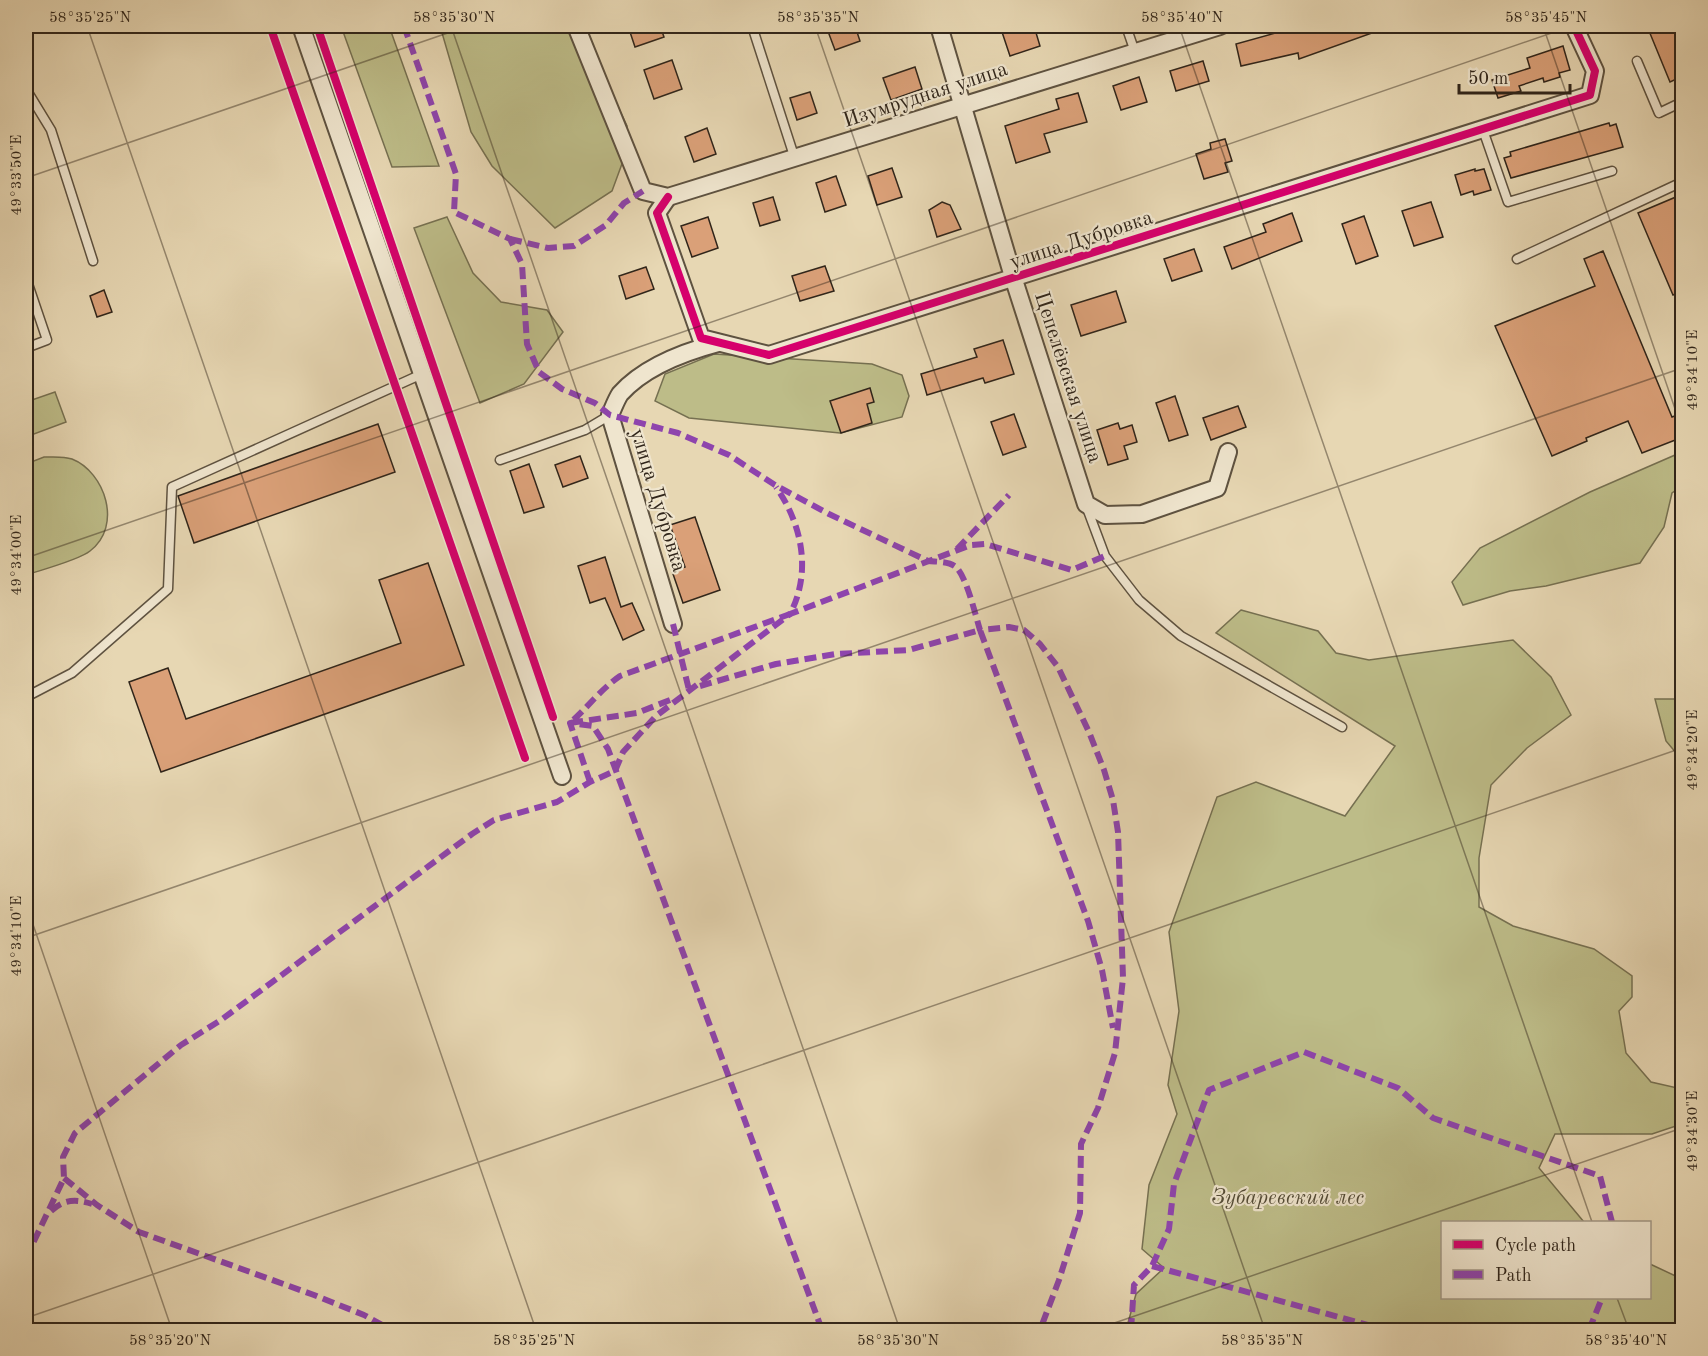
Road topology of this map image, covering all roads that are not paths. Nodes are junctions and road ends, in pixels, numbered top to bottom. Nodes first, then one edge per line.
1 (301, 26) edge
2 (576, 26) edge
3 (752, 26) edge
4 (939, 26) edge
5 (1126, 26) edge
6 (1220, 26) edge
7 (1574, 26) edge
8 (1135, 52) junction
9 (1638, 61) dead end
10 (26, 89) edge
11 (1683, 102) edge
12 (964, 105) junction
13 (1483, 130) junction
14 (795, 159) junction
15 (1612, 171) dead end
16 (1683, 182) edge
17 (668, 197) junction
18 (1517, 259) dead end
19 (93, 261) dead end
20 (26, 278) edge
21 (1014, 280) junction
22 (719, 342) junction
23 (26, 348) edge
24 (422, 374) junction
25 (610, 415) junction
26 (1228, 452) dead end
27 (500, 460) dead end
28 (1086, 504) junction
29 (673, 624) dead end
30 (26, 697) edge
31 (1342, 727) dead end
32 (562, 776) dead end

1 - 24 street
2 - 17 street
3 - 14 lane
4 - 12 street, Цепелёвская улица
5 - 8 lane
6 - 8 street, Изумрудная улица
7 - 13 street, улица Дубровка
8 - 12 street, Изумрудная улица
9 - 11 lane
10 - 19 lane
12 - 14 street, Изумрудная улица
12 - 21 street, Цепелёвская улица
13 - 15 lane
13 - 21 street, улица Дубровка
14 - 17 street, Изумрудная улица
16 - 18 lane
17 - 22 street, улица Дубровка
20 - 23 lane
21 - 22 street, улица Дубровка
21 - 28 street, Цепелёвская улица
22 - 25 street, улица Дубровка
24 - 30 lane
24 - 32 street
25 - 27 lane
25 - 29 street, улица Дубровка
26 - 28 street
28 - 31 lane

